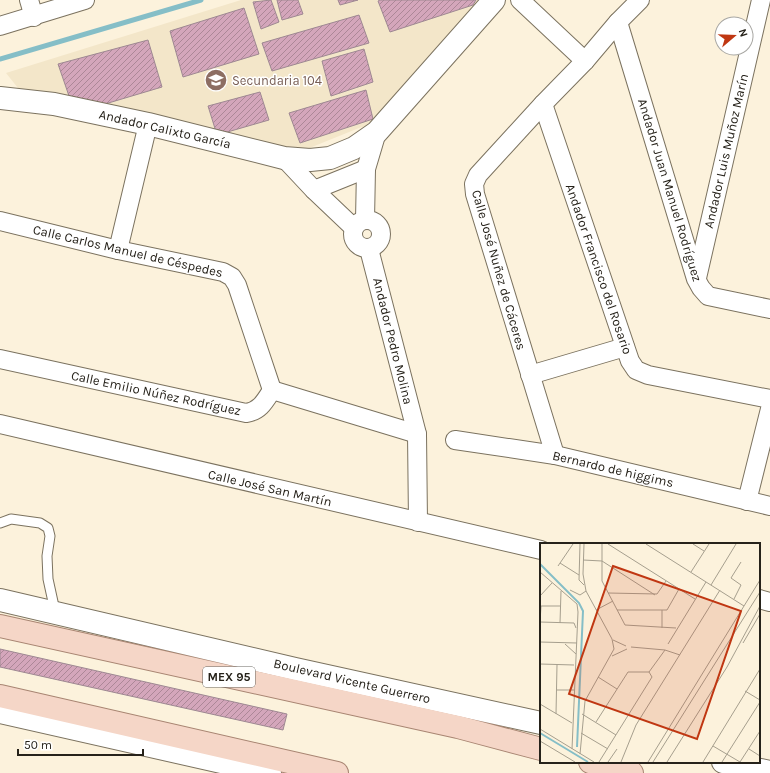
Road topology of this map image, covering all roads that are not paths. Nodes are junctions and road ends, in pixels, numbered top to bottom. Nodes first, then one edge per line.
1 (85, 0) edge
2 (494, 0) edge
3 (520, 0) edge
4 (640, 0) edge
5 (761, 0) edge
6 (32, 8) edge
7 (618, 22) junction
8 (0, 26) edge
9 (585, 61) junction
10 (0, 98) edge
11 (543, 104) junction
12 (148, 124) junction
13 (377, 132) junction
14 (284, 158) junction
15 (366, 169) junction
16 (314, 190) junction
17 (0, 221) edge
18 (360, 224) junction
19 (118, 250) junction
20 (696, 279) junction
21 (770, 309) edge
22 (625, 347) junction
23 (0, 359) edge
24 (530, 375) junction
25 (272, 390) junction
26 (770, 399) edge
27 (770, 409) edge
28 (0, 424) edge
29 (417, 434) junction
30 (455, 440) dead end
31 (555, 455) junction
32 (747, 501) junction
33 (770, 506) edge
34 (418, 522) junction
35 (0, 524) edge
36 (540, 550) edge
37 (0, 600) edge
38 (760, 600) edge
39 (770, 602) edge
40 (55, 613) junction
41 (0, 626) edge
42 (0, 696) edge
43 (0, 712) edge
44 (540, 723) edge
45 (540, 749) edge
46 (594, 763) edge
47 (728, 763) edge
48 (770, 772) edge
49 (270, 773) edge
50 (337, 773) edge
51 (632, 773) edge

1 - 6 street
2 - 13 main road, Andador Calixto García
3 - 9 street
4 - 7 street, Calle José Nuñez de Cáceres
5 - 20 street, Andador Luis Muñoz Marín
6 - 8 street
7 - 9 street, Calle José Nuñez de Cáceres
7 - 20 street, Andador Juan Manuel Rodríguez
9 - 11 street, Calle José Nuñez de Cáceres
10 - 12 main road, Andador Calixto García
11 - 22 street, Andador Francisco del Rosario
11 - 24 street, Calle José Nuñez de Cáceres
12 - 14 main road, Andador Calixto García
12 - 19 street
13 - 14 main road, Andador Calixto García
13 - 15 street
14 - 16 street
15 - 16 street
15 - 18 street
16 - 18 street
17 - 19 street, Calle Carlos Manuel de Céspedes
18 - 29 street, Andador Pedro Molina
19 - 25 street, Calle Carlos Manuel de Céspedes
20 - 21 street, Andador Juan Manuel Rodríguez
22 - 24 street
22 - 26 street, Andador Francisco del Rosario
23 - 25 street, Calle Emilio Núñez Rodríguez
24 - 31 street, Calle José Nuñez de Cáceres
25 - 29 street
27 - 32 street
28 - 34 street, Calle José San Martín
29 - 34 street, Andador Pedro Molina
30 - 31 street, Bernardo de higgims
31 - 32 street, Bernardo de higgims
32 - 33 street, Bernardo de higgims
34 - 36 street, Calle José San Martín
35 - 40 lane
37 - 40 main road, Boulevard Vicente Guerrero
38 - 39 street
40 - 44 main road, Boulevard Vicente Guerrero
41 - 45 main road, MEX 95
42 - 50 main road
43 - 49 main road
46 - 51 main road
47 - 48 main road

